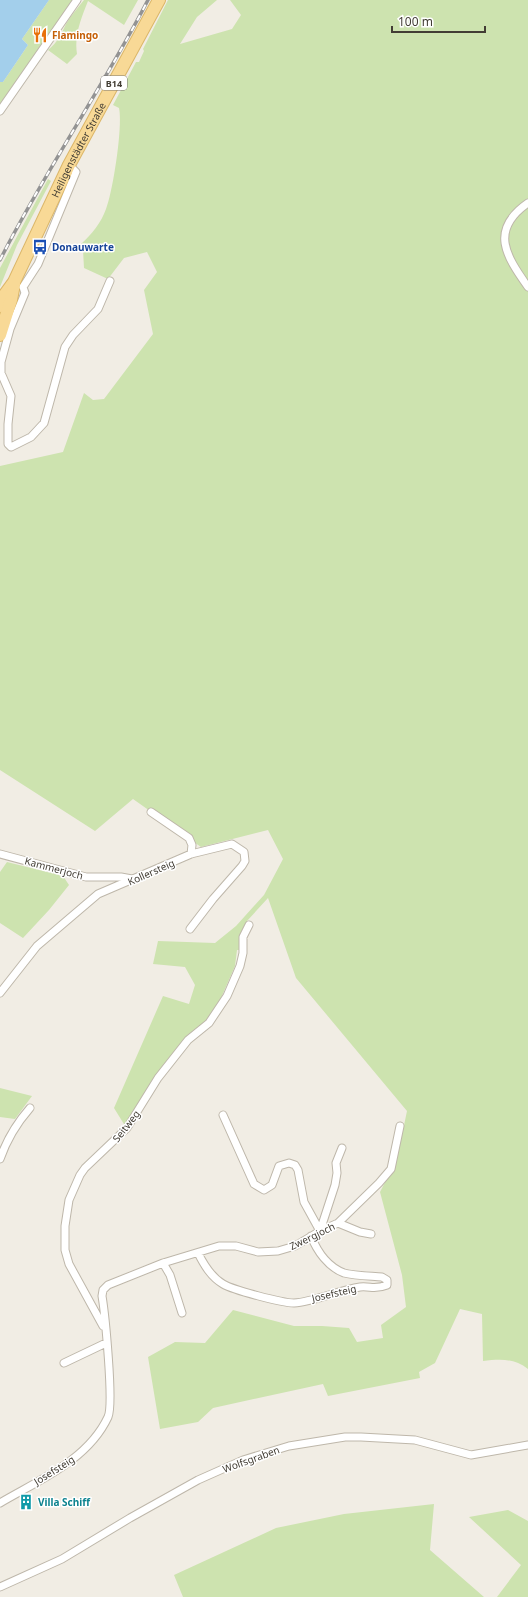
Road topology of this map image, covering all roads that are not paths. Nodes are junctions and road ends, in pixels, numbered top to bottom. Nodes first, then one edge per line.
1 (77, 0) edge
2 (159, 0) edge
3 (0, 111) edge
4 (528, 203) edge
5 (110, 281) dead end
6 (18, 285) junction
7 (528, 287) edge
8 (0, 306) edge
9 (0, 335) edge
10 (151, 812) dead end
11 (0, 854) edge
12 (190, 854) junction
13 (132, 879) junction
14 (249, 925) dead end
15 (190, 929) dead end
16 (0, 993) edge
17 (30, 1108) dead end
18 (223, 1115) dead end
19 (400, 1126) dead end
20 (342, 1148) dead end
21 (0, 1159) edge
22 (338, 1224) junction
23 (320, 1231) junction
24 (371, 1234) dead end
25 (311, 1236) junction
26 (198, 1253) junction
27 (163, 1263) junction
28 (182, 1313) dead end
29 (106, 1339) junction
30 (64, 1363) dead end
31 (528, 1445) edge
32 (0, 1503) edge
33 (0, 1587) edge

1 - 3 street
2 - 6 main road, Heiligenstädter Straße / B14
4 - 7 street
5 - 6 street
6 - 8 main road, Heiligenstädter Straße / B14
6 - 9 main road, Heiligenstädter Straße / B14
10 - 12 street
11 - 13 street, Kammerjoch
12 - 13 street, Kollersteig
12 - 15 street, Kollersteig
13 - 16 street, Kollersteig
14 - 29 street, Seitweg
17 - 21 street
18 - 23 street
19 - 22 street, Zwergjoch
20 - 23 street
22 - 23 street, Zwergjoch
22 - 24 street
23 - 25 street, Zwergjoch
25 - 26 street, Zwergjoch
25 - 26 street, Josefsteig
26 - 27 street, Zwergjoch
27 - 28 street
27 - 29 street, Zwergjoch
29 - 30 street
29 - 32 street, Josefsteig
31 - 33 street, Wolfsgraben

